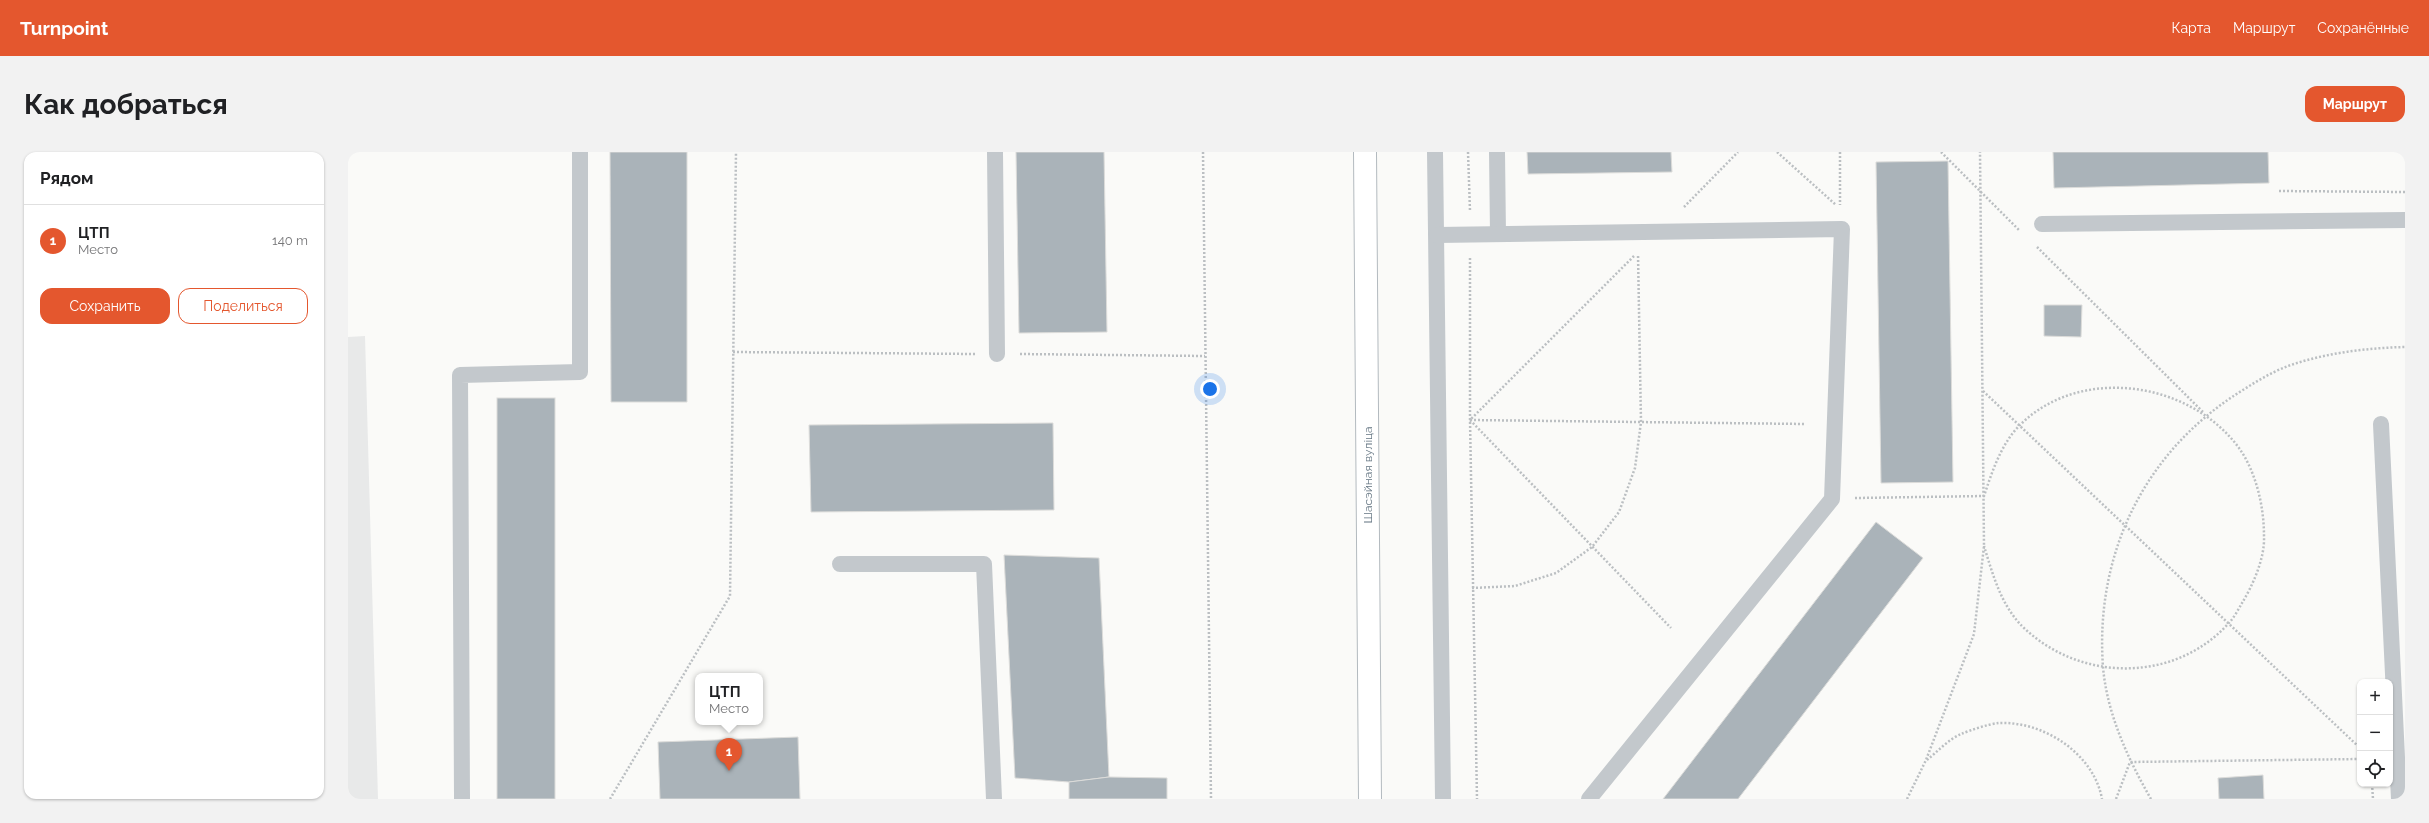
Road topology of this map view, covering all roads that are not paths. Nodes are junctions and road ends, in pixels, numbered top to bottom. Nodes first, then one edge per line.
1 (580, 152) edge
2 (995, 152) edge
3 (1365, 152) edge
4 (1435, 152) edge
5 (1497, 152) edge
6 (2405, 220) edge
7 (2042, 224) dead end
8 (1498, 234) junction
9 (1437, 235) junction
10 (997, 354) road end
11 (2381, 424) dead end
12 (840, 564) dead end
13 (462, 799) edge
14 (994, 799) edge
15 (1370, 799) edge
16 (1443, 799) edge
17 (1589, 799) edge
18 (2398, 799) edge

1 - 13 lane
2 - 10 lane
3 - 15 main road, Шасэйная вуліца
4 - 9 lane
5 - 8 lane
6 - 7 lane
8 - 9 lane
8 - 17 lane
9 - 16 lane
11 - 18 lane
12 - 14 lane

